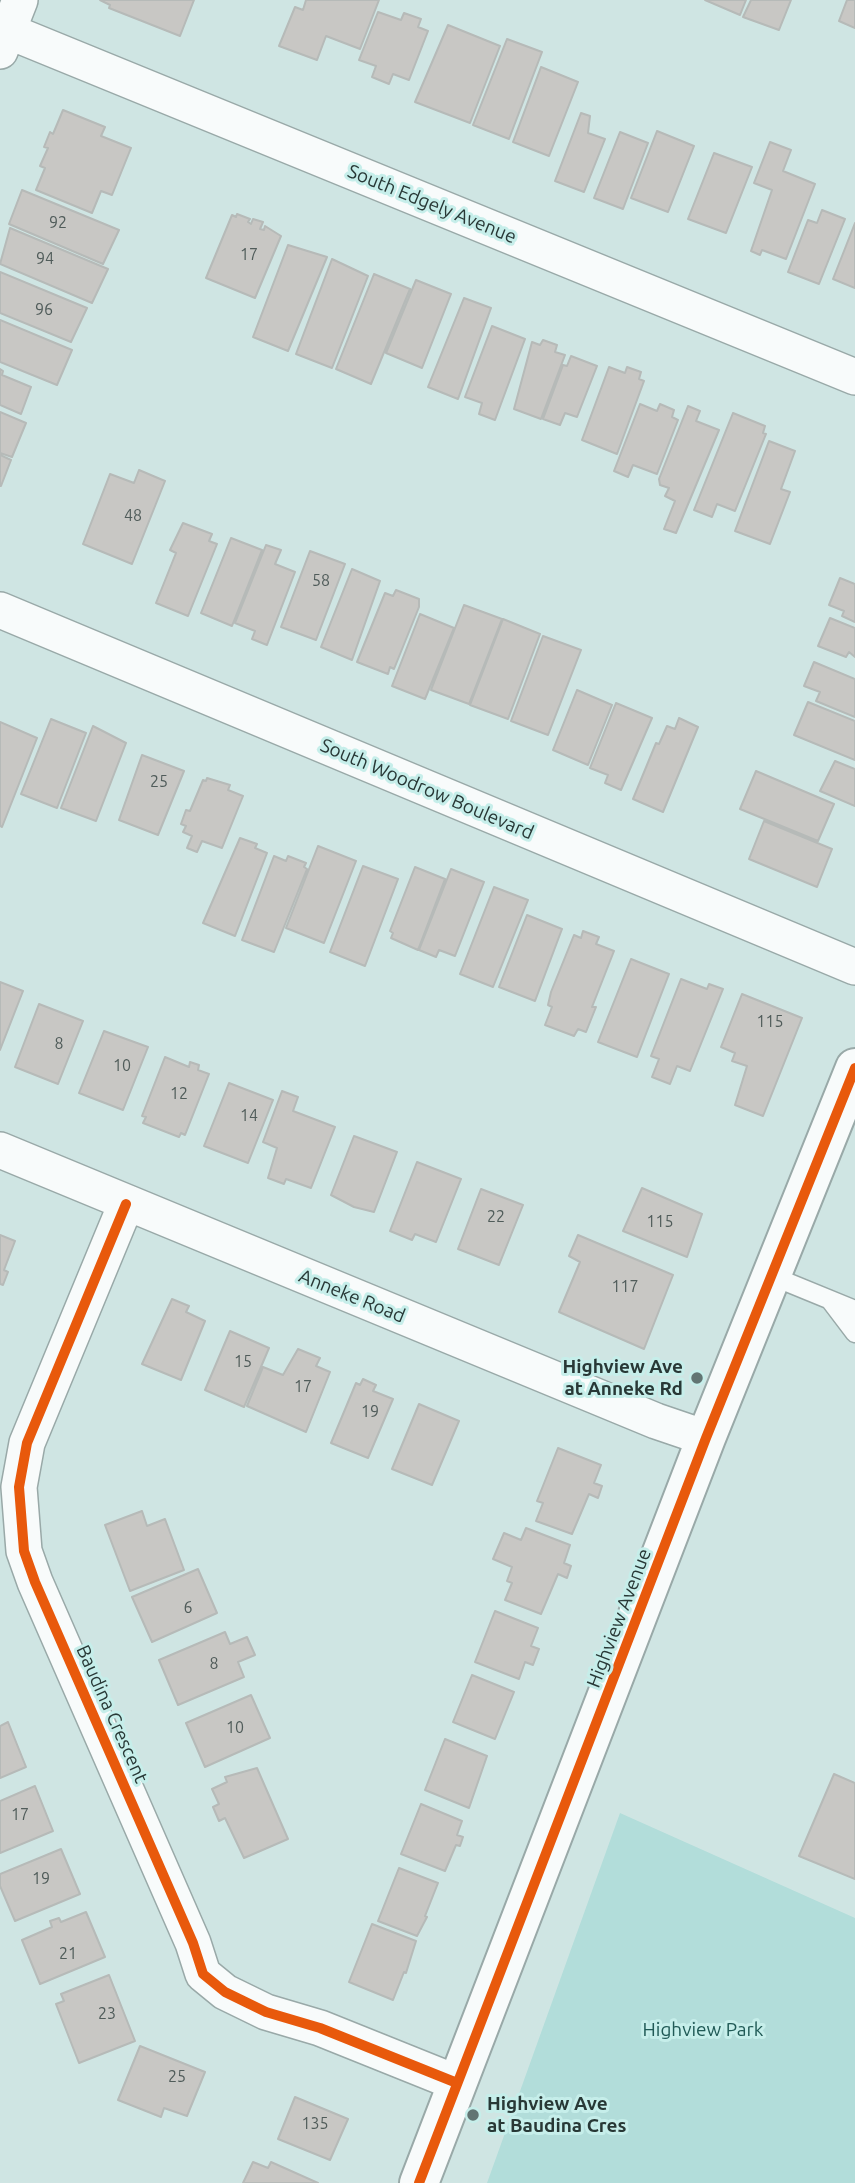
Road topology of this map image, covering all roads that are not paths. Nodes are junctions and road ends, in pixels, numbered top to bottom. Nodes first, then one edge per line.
1 (10, 27) edge
2 (855, 377) edge
3 (0, 610) edge
4 (855, 967) edge
5 (855, 1068) edge
6 (0, 1150) edge
7 (126, 1204) junction
8 (772, 1276) junction
9 (830, 1300) junction
10 (855, 1310) edge
11 (855, 1333) edge
12 (706, 1438) junction
13 (457, 2084) junction
14 (419, 2183) edge

1 - 2 street, South Edgely Avenue
3 - 4 street, South Woodrow Boulevard
5 - 8 street, Highview Avenue
6 - 7 street, Anneke Road
7 - 12 street, Anneke Road
7 - 13 street, Baudina Crescent
8 - 9 lane
8 - 12 street, Highview Avenue
9 - 10 lane
9 - 11 lane
12 - 13 street, Highview Avenue
13 - 14 street, Highview Avenue

